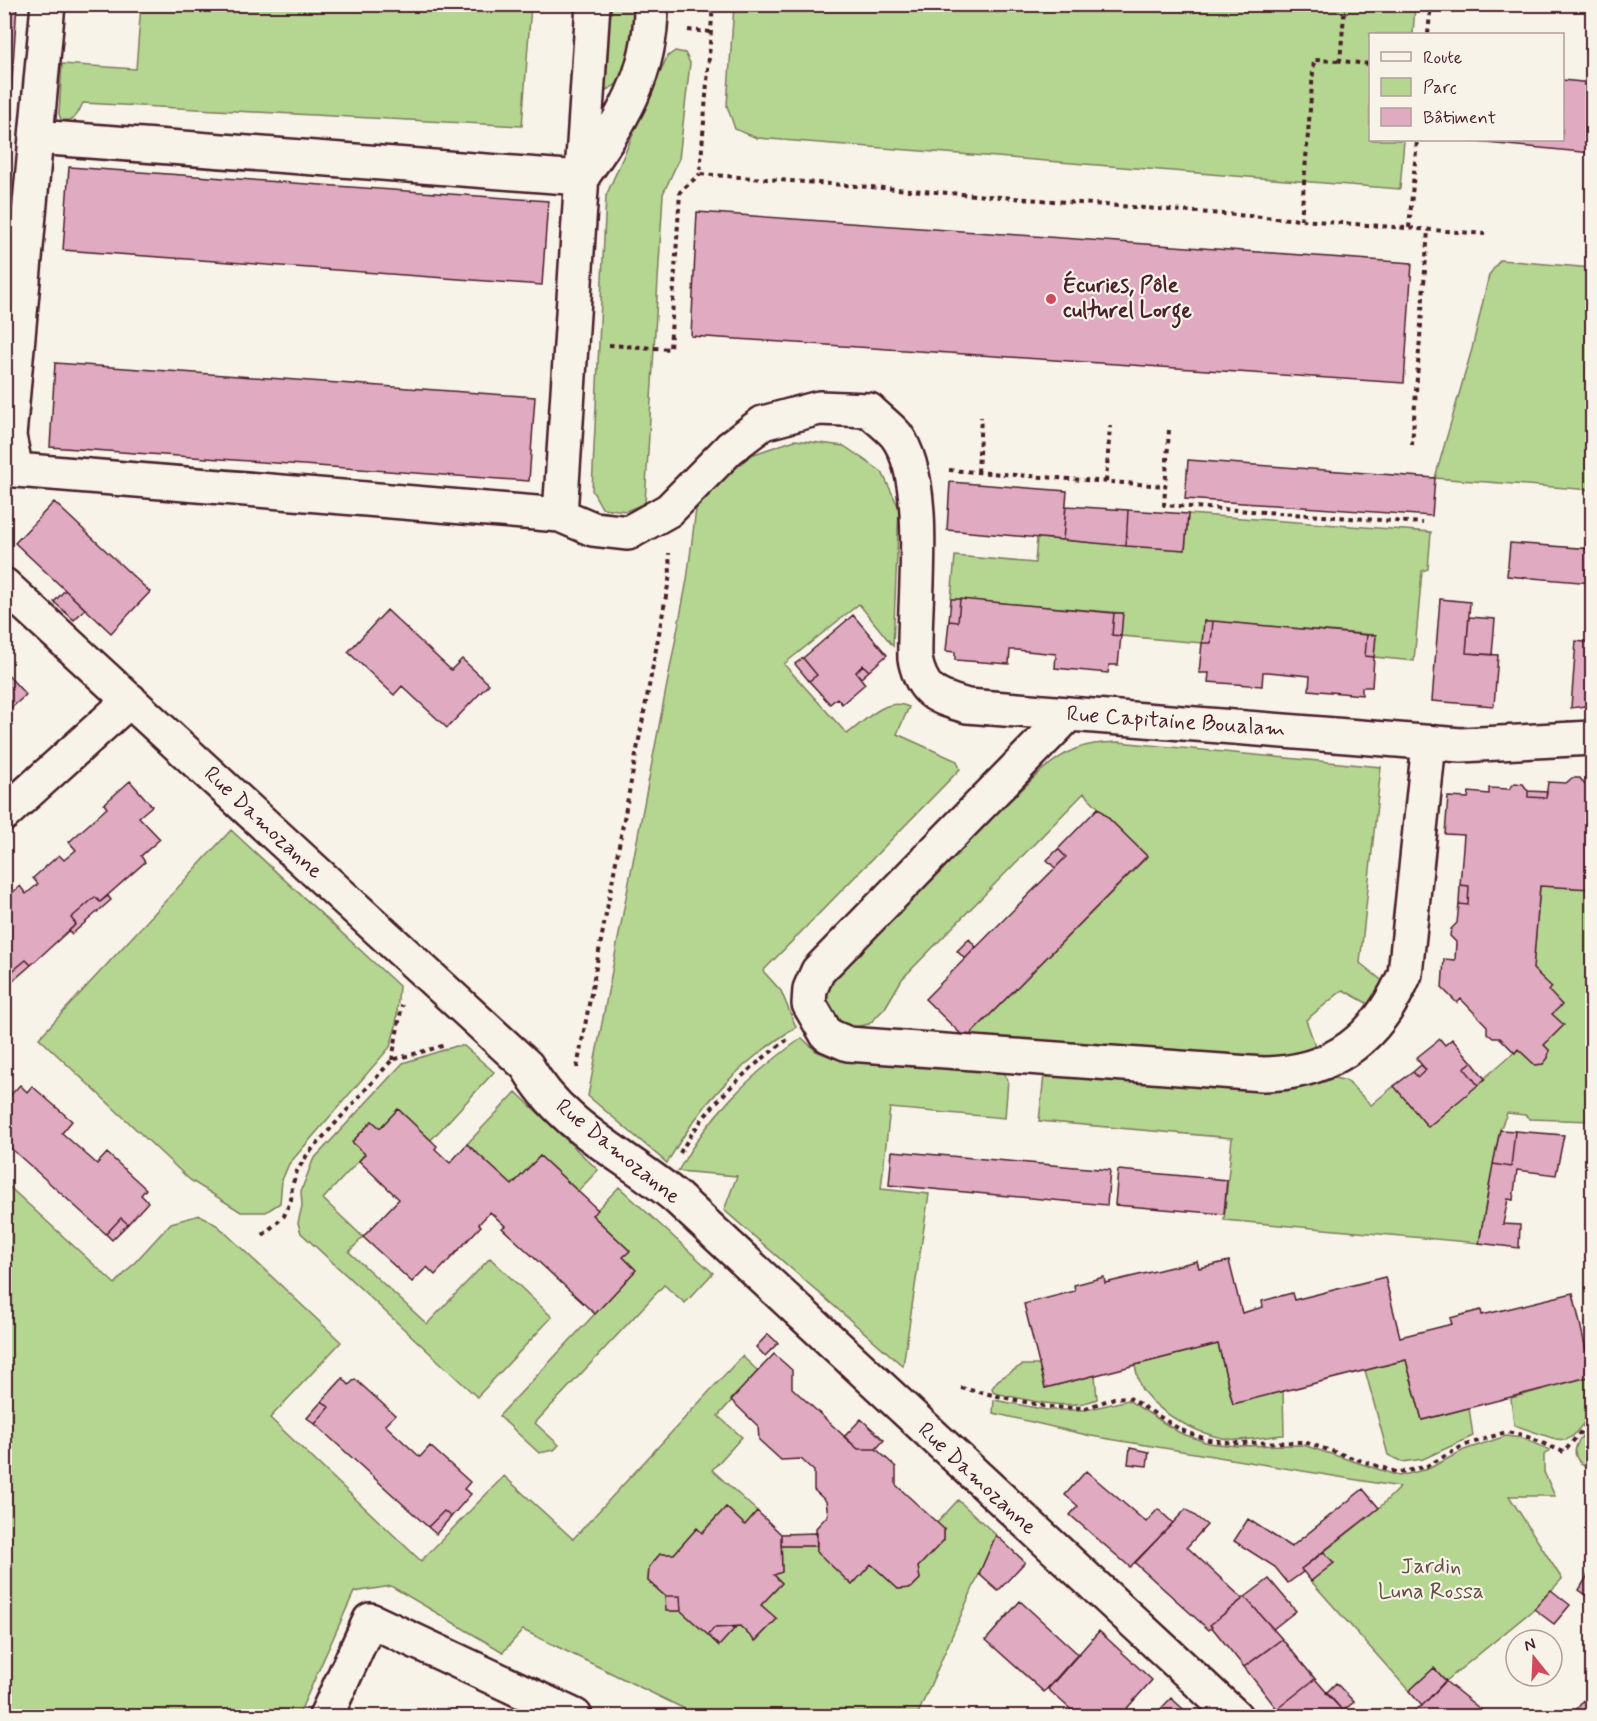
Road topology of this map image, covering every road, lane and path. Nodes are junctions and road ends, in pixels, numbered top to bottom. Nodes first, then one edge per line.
1 (48, 4) edge
2 (593, 4) edge
3 (651, 4) edge
4 (713, 4) edge
5 (1345, 4) edge
6 (1431, 4) edge
7 (1428, 33) edge
8 (1340, 62) junction
9 (1369, 64) edge
10 (36, 137) junction
11 (1418, 141) edge
12 (700, 174) junction
13 (581, 178) junction
14 (1302, 220) junction
15 (1409, 228) junction
16 (1428, 230) junction
17 (1485, 234) dead end
18 (599, 344) dead end
19 (981, 417) dead end
20 (1110, 426) dead end
21 (1169, 430) dead end
22 (1412, 445) dead end
23 (910, 467) junction
24 (978, 472) junction
25 (1106, 482) junction
26 (1165, 486) junction
27 (560, 514) junction
28 (647, 523) junction
29 (1423, 523) dead end
30 (4, 585) edge
31 (130, 700) junction
32 (1069, 714) junction
33 (1593, 738) edge
34 (1429, 743) junction
35 (4, 814) edge
36 (404, 998) dead end
37 (819, 1022) junction
38 (452, 1043) dead end
39 (392, 1060) junction
40 (576, 1073) dead end
41 (678, 1157) dead end
42 (263, 1235) dead end
43 (961, 1388) dead end
44 (1593, 1418) edge
45 (326, 1716) edge
46 (575, 1716) edge
47 (1235, 1716) edge

1 - 10 street
2 - 13 street
3 - 13 street
4 - 12 path
5 - 8 path
6 - 7 path
8 - 9 path
8 - 14 path
10 - 13 street
10 - 27 street, Rue Capitaine Boualam
11 - 15 path
12 - 14 path
12 - 18 path
13 - 27 street
14 - 15 path
15 - 16 path
16 - 17 path
16 - 22 path
19 - 24 path
20 - 25 path
21 - 26 path
23 - 24 path
23 - 28 street, Rue Capitaine Boualam
23 - 32 street, Rue Capitaine Boualam
24 - 25 path
25 - 26 path
26 - 29 path
27 - 28 street, Rue Capitaine Boualam
28 - 40 path
30 - 31 street, Rue Damozanne
31 - 35 street
31 - 47 street, Rue Damozanne
32 - 34 street, Rue Capitaine Boualam
32 - 37 street
33 - 34 street, Rue Capitaine Boualam
34 - 37 street
36 - 39 path
37 - 41 path
38 - 39 path
39 - 42 path
43 - 44 path
45 - 46 street

